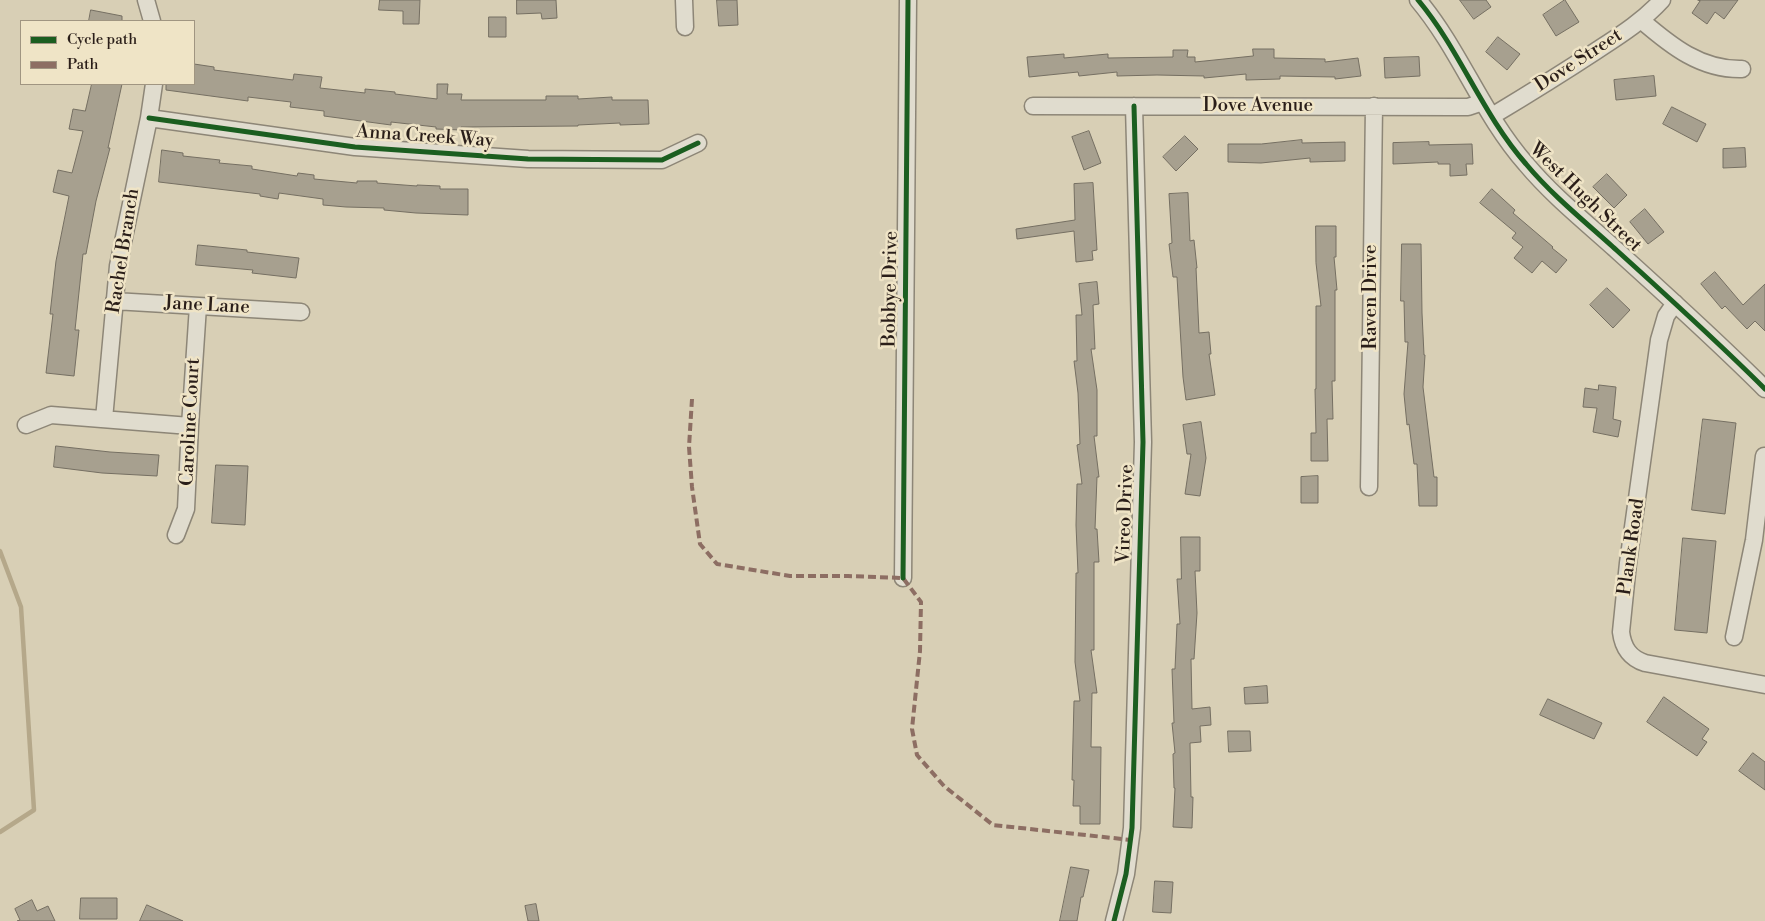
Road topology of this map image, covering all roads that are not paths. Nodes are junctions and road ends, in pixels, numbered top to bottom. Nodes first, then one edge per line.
1 (146, 0) edge
2 (684, 0) edge
3 (908, 0) edge
4 (1418, 0) edge
5 (1662, 0) edge
6 (152, 20) edge
7 (1641, 20) junction
8 (685, 27) dead end
9 (1742, 69) dead end
10 (154, 85) edge
11 (1483, 102) junction
12 (1034, 106) dead end
13 (1134, 106) junction
14 (1374, 106) junction
15 (1492, 116) junction
16 (149, 118) junction
17 (698, 143) dead end
18 (114, 301) junction
19 (1675, 303) junction
20 (198, 306) junction
21 (301, 312) dead end
22 (1765, 389) edge
23 (104, 419) junction
24 (26, 425) dead end
25 (190, 426) junction
26 (1764, 456) edge
27 (1369, 487) dead end
28 (176, 535) dead end
29 (1759, 542) edge
30 (903, 578) dead end
31 (1734, 637) dead end
32 (1765, 685) edge
33 (1114, 921) edge

1 - 6 street
2 - 8 street
3 - 30 street, Bobbye Drive
4 - 11 street, West Hugh Street
5 - 7 street, Dove Street
7 - 9 street
7 - 15 street, Dove Street
10 - 16 street, Rachel Branch
11 - 14 street, Dove Avenue
11 - 15 street, West Hugh Street
12 - 13 street, Dove Avenue
13 - 14 street, Dove Avenue
13 - 33 street, Vireo Drive
14 - 27 street, Raven Drive
15 - 19 street, West Hugh Street
16 - 17 street, Anna Creek Way
16 - 18 street, Rachel Branch
18 - 20 street, Jane Lane
18 - 23 street, Rachel Branch
19 - 22 street, West Hugh Street
19 - 32 street, Plank Road
20 - 21 street, Jane Lane
20 - 25 street, Caroline Court
23 - 24 street
23 - 25 street
25 - 28 street, Caroline Court
26 - 29 street
29 - 31 street

